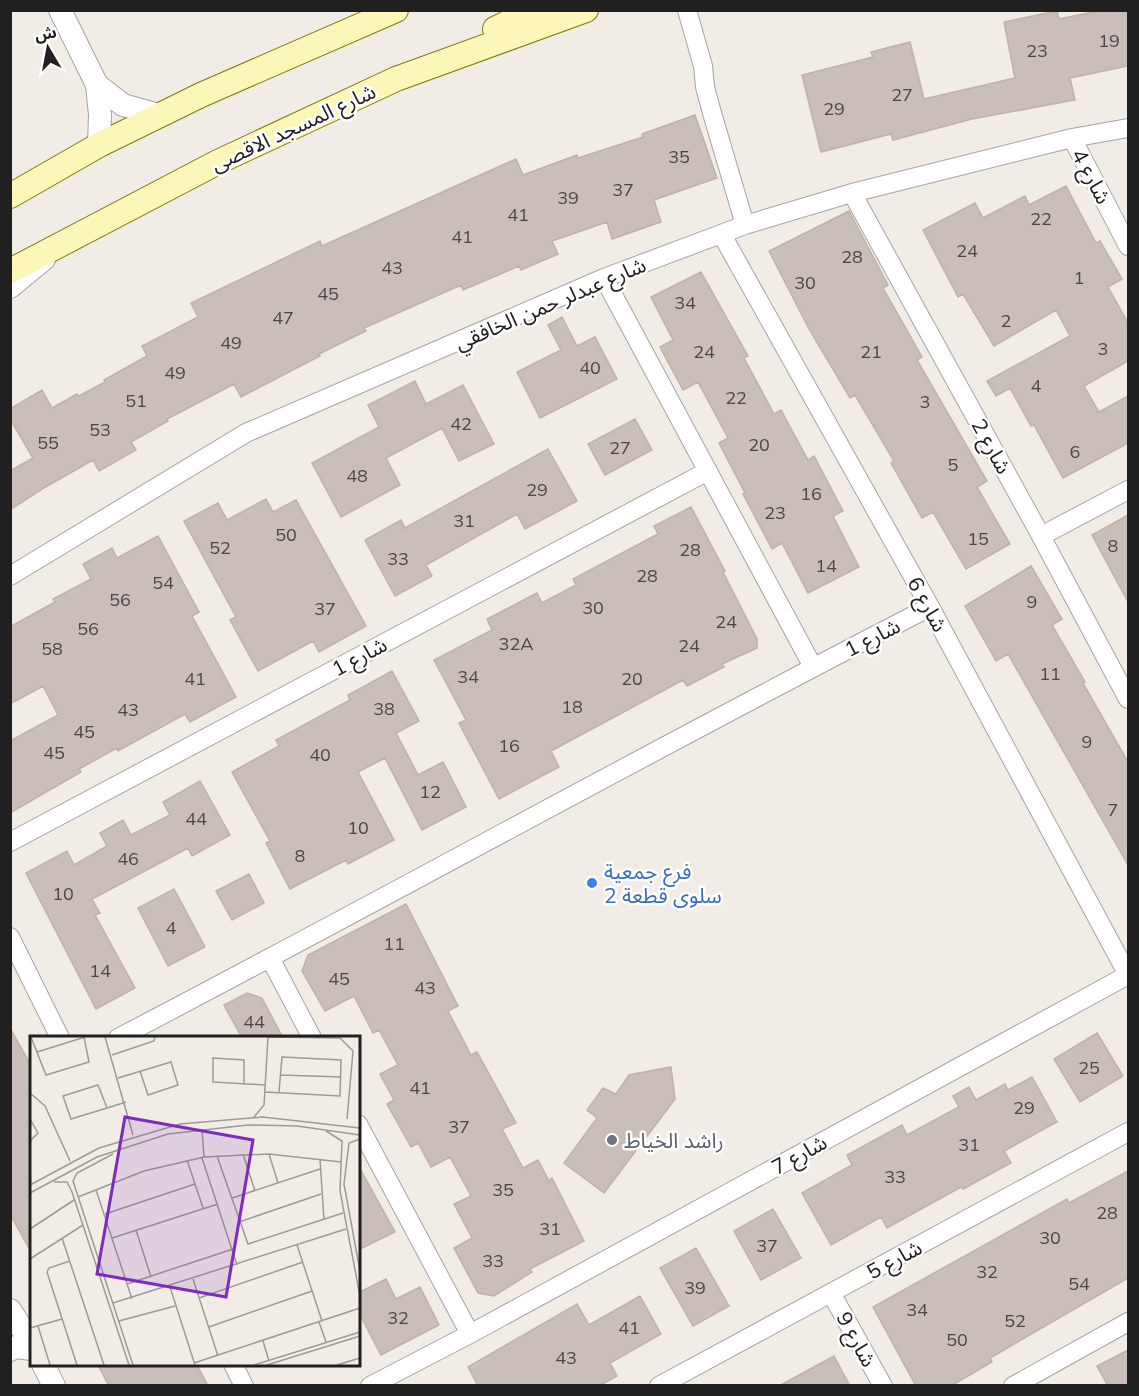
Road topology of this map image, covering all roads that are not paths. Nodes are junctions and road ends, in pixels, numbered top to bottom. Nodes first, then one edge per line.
1 (60, 10) edge
2 (396, 10) edge
3 (533, 10) edge
4 (586, 10) edge
5 (687, 10) edge
6 (396, 79) junction
7 (97, 85) junction
8 (159, 116) junction
9 (1128, 128) edge
10 (1072, 138) junction
11 (99, 145) junction
12 (852, 193) junction
13 (10, 196) edge
14 (745, 225) junction
15 (722, 235) junction
16 (69, 238) junction
17 (1128, 246) edge
18 (10, 271) edge
19 (604, 278) junction
20 (10, 287) edge
21 (708, 471) junction
22 (1128, 490) edge
23 (1041, 536) junction
24 (10, 576) edge
25 (930, 607) junction
26 (813, 667) junction
27 (1128, 699) edge
28 (10, 842) edge
29 (10, 937) edge
30 (270, 958) junction
31 (1128, 975) edge
32 (59, 1036) edge
33 (122, 1036) edge
34 (311, 1036) edge
35 (360, 1128) edge
36 (1128, 1132) edge
37 (831, 1293) junction
38 (10, 1310) edge
39 (1128, 1322) edge
40 (471, 1334) junction
41 (30, 1341) edge
42 (30, 1349) edge
43 (10, 1350) edge
44 (44, 1366) edge
45 (234, 1366) edge
46 (54, 1386) edge
47 (244, 1386) edge
48 (370, 1386) edge
49 (659, 1386) edge
50 (883, 1386) edge
51 (1013, 1386) edge

1 - 7 street
2 - 8 main road
3 - 6 main road
4 - 6 main road, شارع المسجد الاقصى
5 - 14 street
6 - 16 main road, شارع المسجد الاقصى
7 - 8 street
7 - 11 street
8 - 11 main road
9 - 10 street, شارع عبدلر حمن الخافقي
10 - 12 street, شارع عبدلر حمن الخافقي
10 - 17 street, شارع 4
11 - 13 main road
12 - 14 street, شارع عبدلر حمن الخافقي
12 - 23 street, شارع 2
14 - 15 street, شارع عبدلر حمن الخافقي
15 - 19 street, شارع عبدلر حمن الخافقي
15 - 25 street, شارع 6
16 - 18 main road, شارع المسجد الاقصى
16 - 20 street
19 - 21 street
19 - 24 street, شارع عبدلر حمن الخافقي
21 - 26 street
21 - 28 street, شارع 1
22 - 23 street
23 - 27 street, شارع 2
25 - 26 street, شارع 1
25 - 31 street, شارع 6
26 - 30 street, شارع 1
29 - 32 street
30 - 33 street, شارع 1
30 - 34 street
31 - 40 street, شارع 7
35 - 40 street
36 - 37 street, شارع 5
37 - 49 street, شارع 5
37 - 50 street, شارع 9
38 - 41 street
39 - 51 street
40 - 48 street, شارع 7
42 - 43 street
44 - 46 street
45 - 47 street

